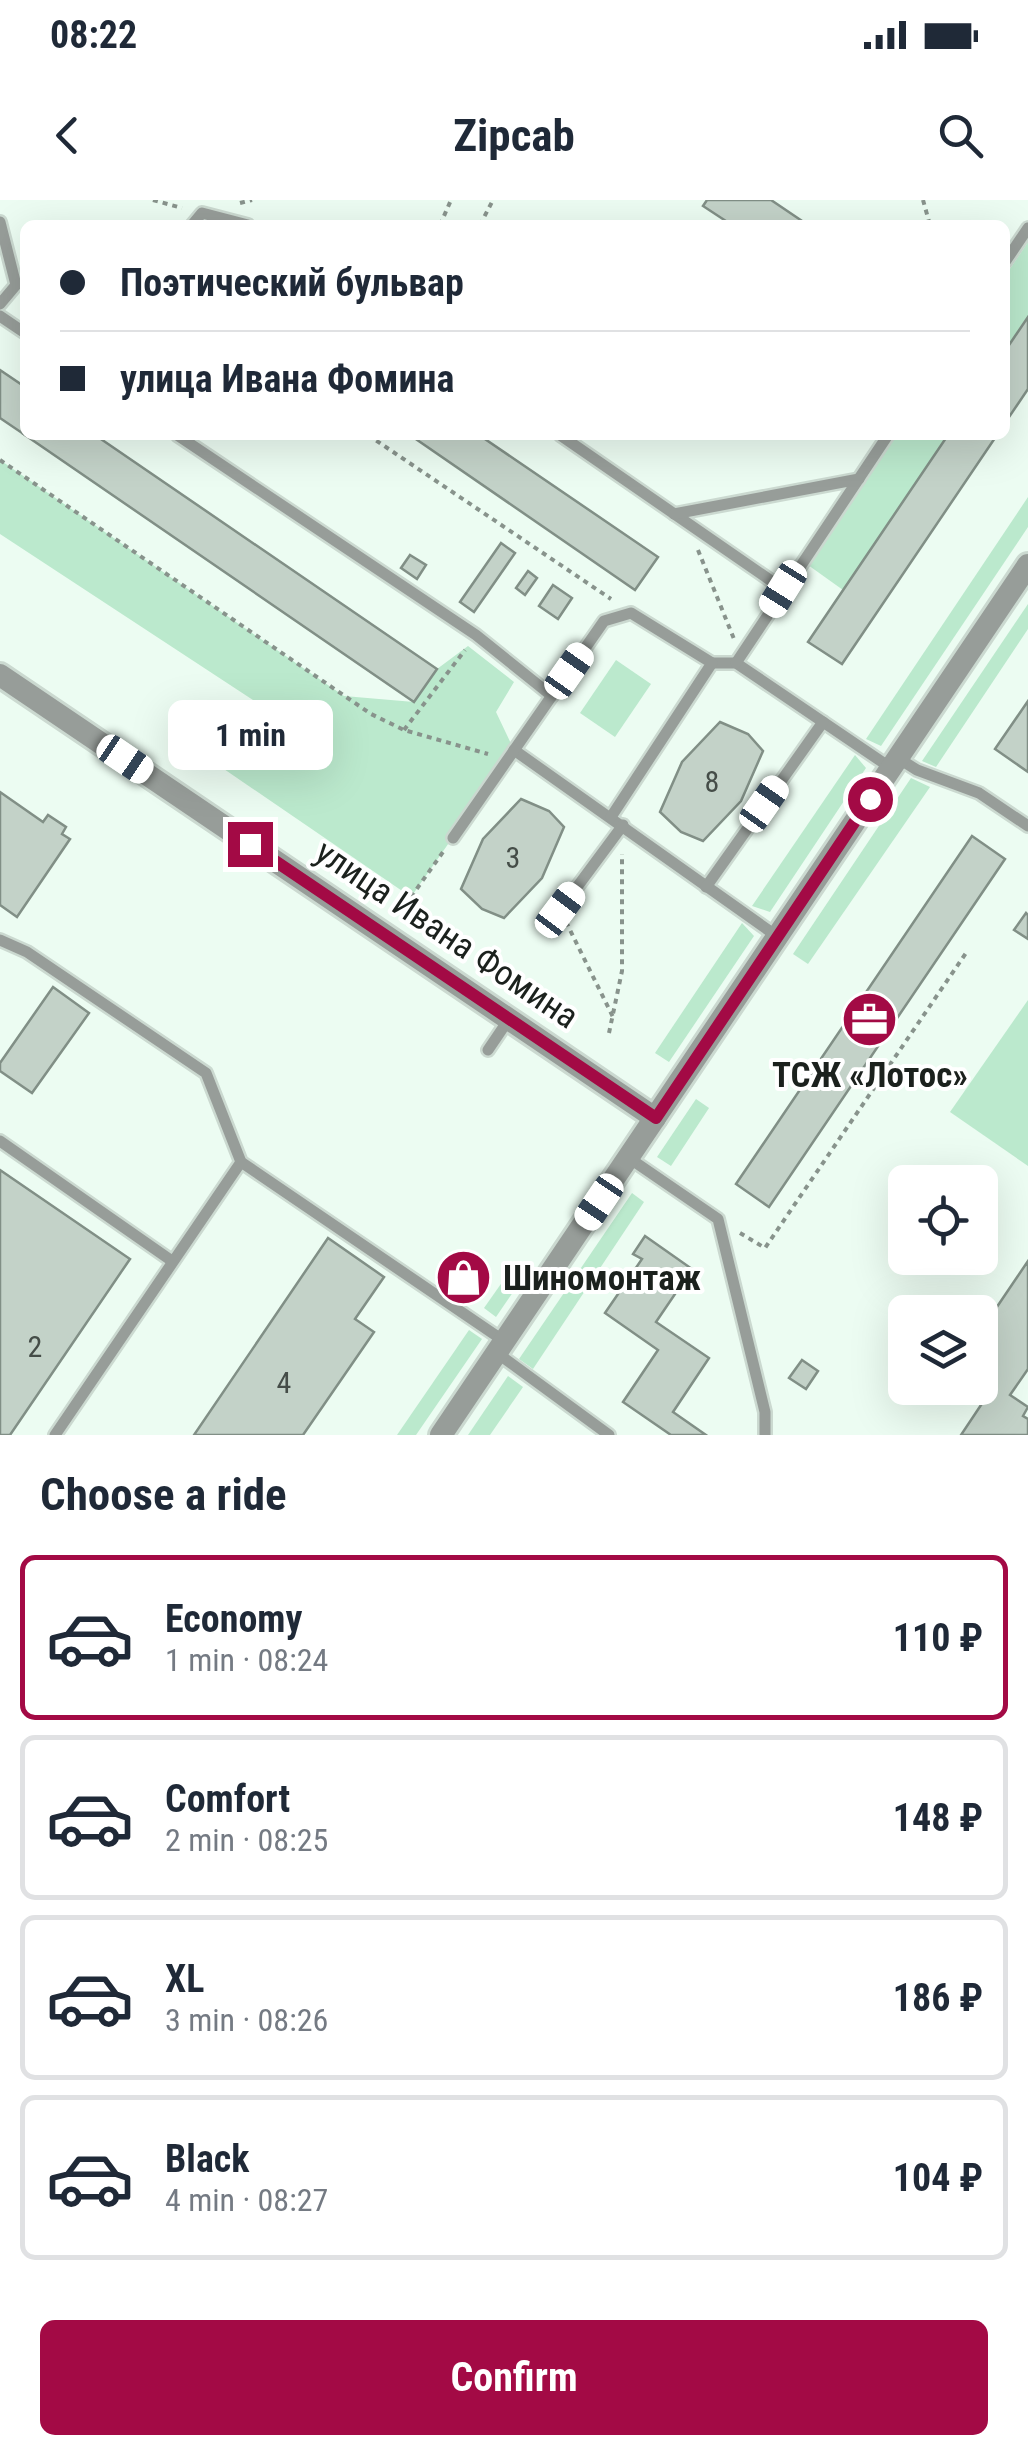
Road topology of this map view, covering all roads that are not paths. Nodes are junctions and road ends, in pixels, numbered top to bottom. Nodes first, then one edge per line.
1 (196, 220) edge
2 (229, 220) edge
3 (0, 222) edge
4 (1028, 228) edge
5 (1010, 255) edge
6 (20, 281) edge
7 (20, 285) edge
8 (0, 304) edge
9 (184, 440) edge
10 (567, 440) edge
11 (885, 440) edge
12 (858, 479) junction
13 (674, 514) junction
14 (1028, 565) edge
15 (783, 589) junction
16 (738, 660) junction
17 (712, 663) junction
18 (0, 674) edge
19 (552, 696) junction
20 (822, 722) junction
21 (511, 755) junction
22 (895, 763) junction
23 (611, 817) junction
24 (622, 825) junction
25 (1028, 826) edge
26 (453, 838) road end
27 (706, 887) junction
28 (560, 910) road end
29 (778, 937) junction
30 (0, 940) edge
31 (509, 1019) junction
32 (488, 1050) dead end
33 (656, 1118) junction
34 (0, 1140) edge
35 (628, 1158) junction
36 (241, 1162) junction
37 (172, 1261) junction
38 (501, 1347) junction
39 (55, 1435) edge
40 (441, 1435) edge
41 (610, 1435) edge
42 (765, 1435) edge

1 - 2 lane
3 - 6 lane
4 - 5 lane
7 - 8 lane
9 - 19 lane
10 - 13 lane
11 - 12 lane
12 - 13 lane
12 - 15 lane
13 - 15 lane
14 - 22 street
15 - 16 lane
16 - 17 lane
16 - 20 lane
17 - 19 lane
17 - 23 lane
18 - 31 street, улица Ивана Фомина
19 - 21 lane
20 - 22 lane
20 - 27 lane
21 - 23 lane
21 - 26 lane
22 - 25 lane
22 - 29 street
23 - 24 lane
24 - 27 lane
24 - 28 lane
27 - 29 lane
29 - 33 street
30 - 36 lane
31 - 32 lane
31 - 33 street, улица Ивана Фомина
33 - 35 street
34 - 37 lane
35 - 38 street
35 - 42 lane
36 - 37 lane
36 - 38 lane
37 - 39 lane
38 - 40 street
38 - 41 lane

